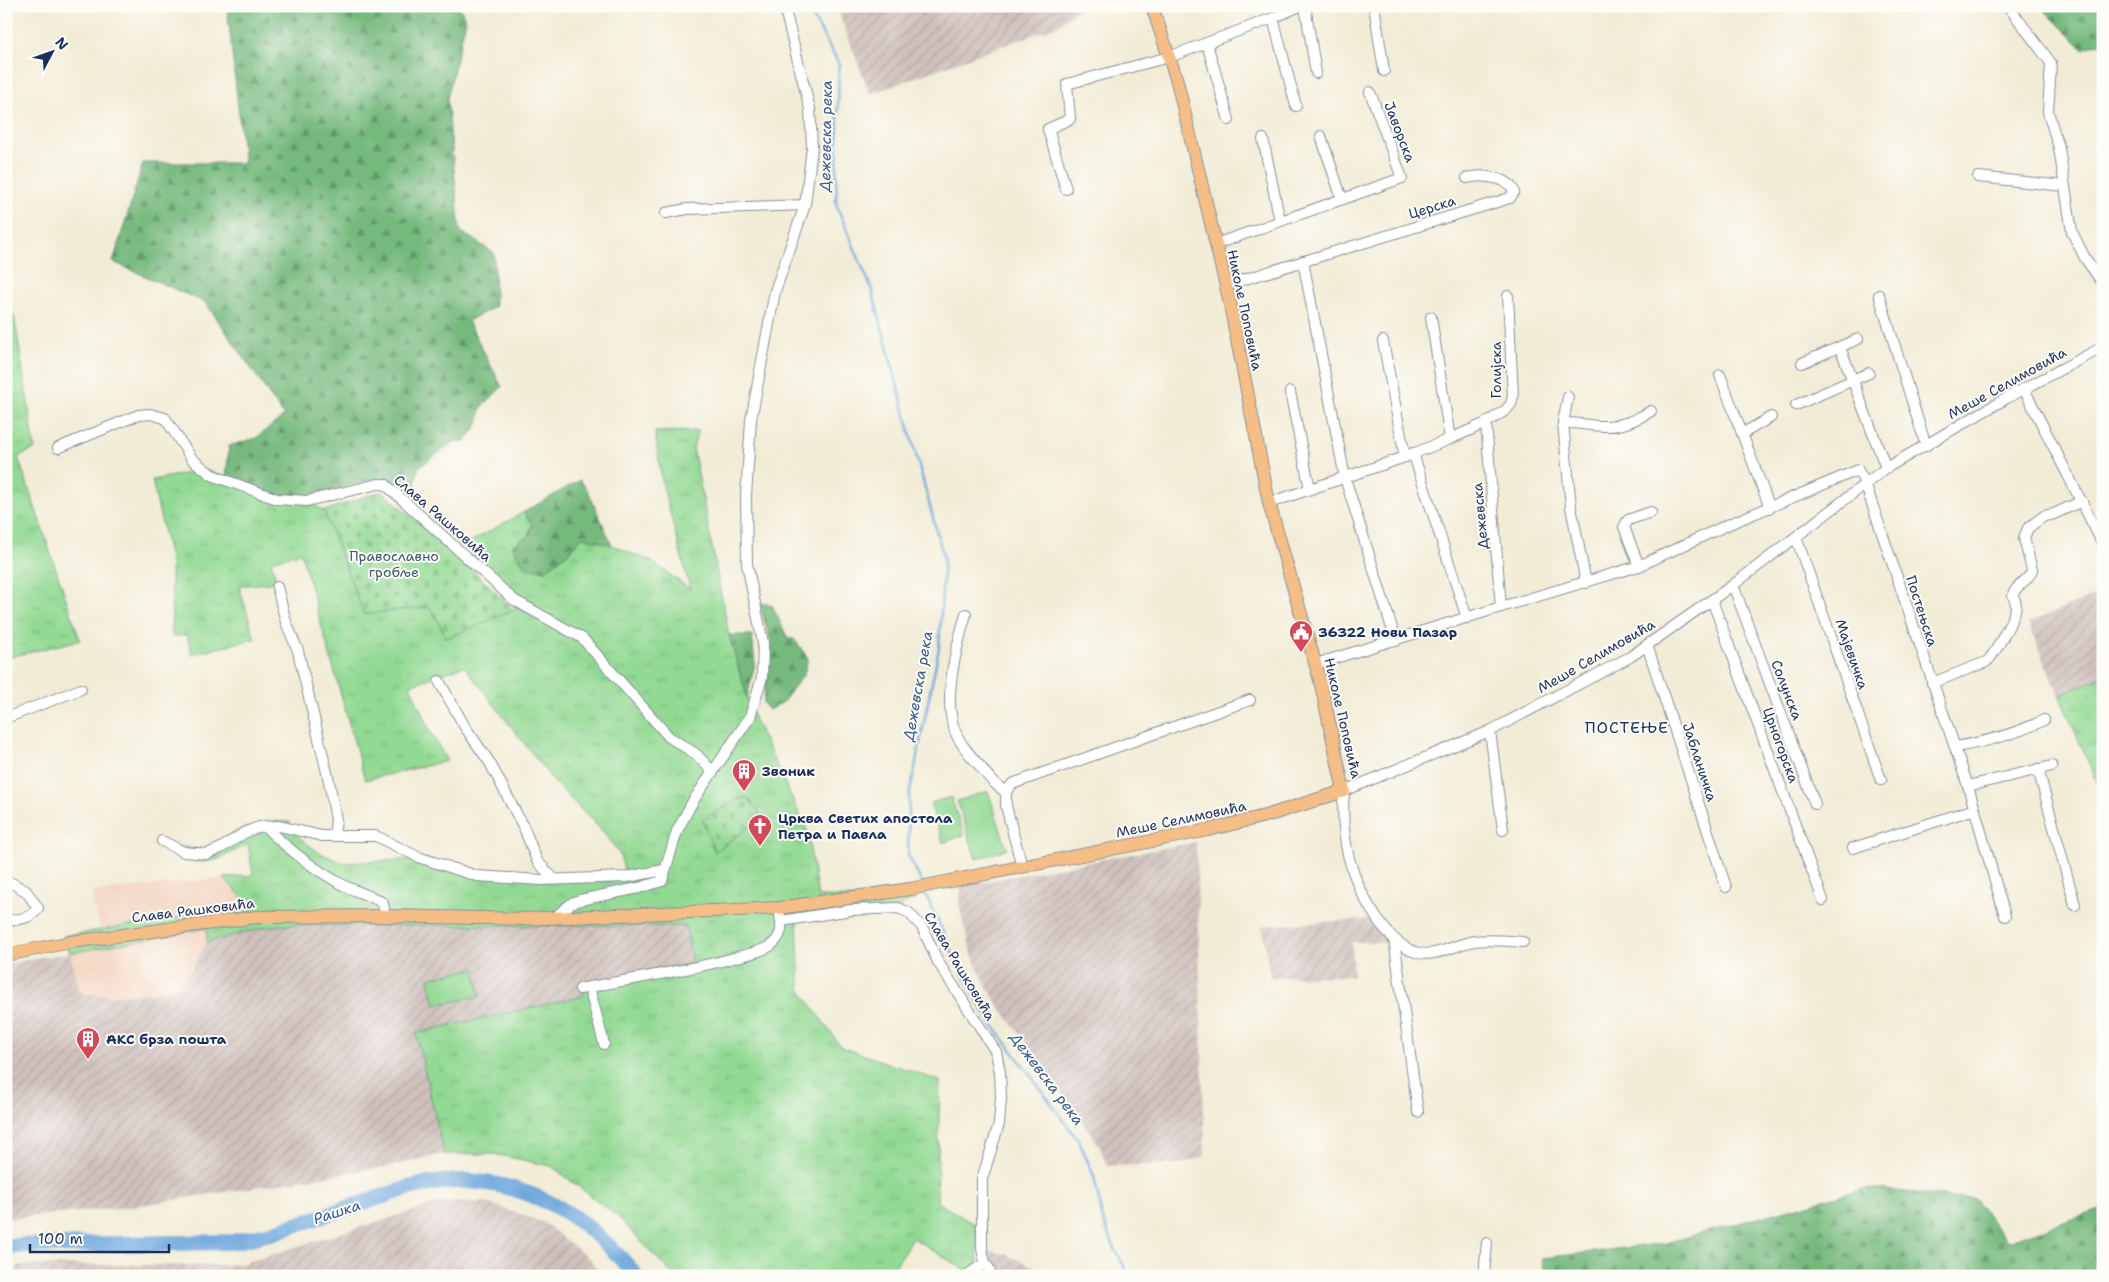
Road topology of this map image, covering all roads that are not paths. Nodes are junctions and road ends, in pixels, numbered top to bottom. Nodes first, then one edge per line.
1 (784, 6) edge
2 (1152, 6) edge
3 (1300, 6) edge
4 (1305, 6) edge
5 (1374, 6) edge
6 (2008, 6) edge
7 (1273, 18) junction
8 (1207, 44) junction
9 (1169, 57) junction
10 (1384, 71) dead end
11 (1316, 74) dead end
12 (1370, 92) dead end
13 (1296, 106) dead end
14 (1229, 120) dead end
15 (1321, 136) dead end
16 (1263, 139) dead end
17 (1978, 177) dead end
18 (1468, 178) dead end
19 (2064, 186) junction
20 (1066, 189) dead end
21 (1342, 199) junction
22 (804, 205) junction
23 (666, 213) dead end
24 (1280, 221) junction
25 (1216, 244) junction
26 (1303, 261) junction
27 (2103, 281) edge
28 (1226, 285) junction
29 (1879, 295) dead end
30 (1508, 296) dead end
31 (1431, 317) dead end
32 (1858, 339) dead end
33 (1383, 341) dead end
34 (1840, 347) junction
35 (2103, 347) edge
36 (1802, 363) dead end
37 (1869, 373) dead end
38 (1720, 375) dead end
39 (1853, 380) junction
40 (2024, 389) junction
41 (1290, 392) dead end
42 (1568, 397) dead end
43 (1796, 406) dead end
44 (1651, 411) dead end
45 (1771, 417) dead end
46 (1486, 423) junction
47 (1563, 423) junction
48 (1742, 434) junction
49 (1450, 439) junction
50 (1926, 446) junction
51 (58, 448) dead end
52 (1409, 455) junction
53 (1886, 468) junction
54 (1345, 478) junction
55 (1865, 483) junction
56 (1310, 489) junction
57 (2082, 501) junction
58 (1269, 503) junction
59 (1770, 508) junction
60 (1651, 512) dead end
61 (1796, 537) junction
62 (2103, 544) edge
63 (1639, 566) junction
64 (1586, 583) junction
65 (1733, 585) junction
66 (277, 587) dead end
67 (1712, 600) junction
68 (1501, 607) junction
69 (966, 614) dead end
70 (1467, 618) junction
71 (1396, 641) junction
72 (1648, 645) junction
73 (1316, 664) junction
74 (439, 681) dead end
75 (1932, 683) junction
76 (81, 689) dead end
77 (1250, 700) dead end
78 (6, 718) edge
79 (2044, 720) dead end
80 (1490, 731) junction
81 (1955, 746) junction
82 (2052, 766) dead end
83 (2038, 769) junction
84 (713, 772) junction
85 (1881, 780) dead end
86 (1968, 786) junction
87 (1344, 790) junction
88 (1006, 792) junction
89 (1815, 804) dead end
90 (1975, 809) junction
91 (264, 826) junction
92 (1503, 830) dead end
93 (334, 836) junction
94 (162, 841) dead end
95 (1853, 848) dead end
96 (1022, 867) junction
97 (664, 870) junction
98 (554, 879) junction
99 (6, 880) edge
100 (1726, 887) dead end
101 (910, 889) joint
102 (1823, 900) dead end
103 (2075, 905) dead end
104 (779, 908) junction
105 (385, 916) junction
106 (2005, 916) dead end
107 (555, 917) junction
108 (6, 920) edge
109 (781, 921) junction
110 (1394, 939) junction
111 (1523, 942) dead end
112 (6, 955) edge
113 (604, 1044) dead end
114 (1418, 1112) dead end
115 (1488, 1243) dead end
116 (966, 1276) edge
117 (1484, 1276) edge

1 - 22 street
2 - 9 main road, Николе Поповића
3 - 7 street
4 - 11 street
5 - 10 street
6 - 19 street
7 - 8 street
7 - 13 street
8 - 9 street
8 - 14 street
9 - 20 street
9 - 25 main road, Николе Поповића
12 - 21 street, Јаворска
15 - 21 street
16 - 24 street
17 - 19 street
18 - 26 street, Церска
19 - 27 street
21 - 24 street, Јаворска
22 - 23 street
22 - 84 street
24 - 25 street, Јаворска
25 - 28 main road, Николе Поповића
26 - 28 street, Церска
26 - 54 street
28 - 58 main road, Николе Поповића
29 - 50 street
30 - 46 street, Голијска
31 - 49 street
32 - 34 street
33 - 52 street
34 - 36 street
34 - 39 street
35 - 40 street, Меше Селимовића
37 - 39 street
38 - 48 street
39 - 43 street
39 - 53 street
40 - 50 street, Меше Селимовића
40 - 57 street
41 - 56 street
42 - 47 street
44 - 47 street
45 - 48 street
46 - 49 street, Голијска
46 - 68 street, Дежевска
47 - 64 street
48 - 59 street
49 - 52 street, Голијска
50 - 53 street, Меше Селимовића
51 - 84 street, Слава Рашковића
52 - 54 street, Голијска
52 - 70 street
53 - 55 street, Меше Селимовића
54 - 56 street, Голијска
54 - 71 street
55 - 59 street
55 - 61 street, Меше Селимовића
55 - 75 street, Постењска
56 - 58 street, Голијска
57 - 62 street
57 - 75 street
58 - 73 main road, Николе Поповића
59 - 63 street
60 - 63 street
61 - 65 street, Меше Селимовића
61 - 85 street, Мајевичка
63 - 64 street
64 - 68 street
65 - 67 street, Меше Селимовића
65 - 89 street, Солунска
66 - 93 street
67 - 72 street, Меше Селимовића
67 - 102 street, Црногорска
68 - 70 street
69 - 88 street
70 - 71 street
71 - 73 street
72 - 80 street, Меше Селимовића
72 - 100 street, Јабланичка
73 - 87 main road, Николе Поповића
74 - 98 street
75 - 81 street, Постењска
76 - 78 street
77 - 88 street
79 - 81 street
80 - 87 street, Меше Селимовића
80 - 92 street
81 - 86 street, Постењска
82 - 83 street
83 - 86 street
83 - 103 street
84 - 97 street
86 - 90 street, Постењска
87 - 96 main road, Меше Селимовића
87 - 110 street
88 - 96 street
90 - 95 street
90 - 106 street, Постењска
91 - 93 street
91 - 94 street
91 - 105 street
93 - 98 street
96 - 101 main road, Меше Селимовића
97 - 98 street
97 - 107 street
99 - 108 street
101 - 104 main road, Слава Рашковића
104 - 107 main road, Слава Рашковића
104 - 109 street
105 - 107 main road, Слава Рашковића
105 - 112 main road, Слава Рашковића
109 - 113 street
109 - 116 street, Слава Рашковића
110 - 111 street
110 - 114 street
115 - 117 street

